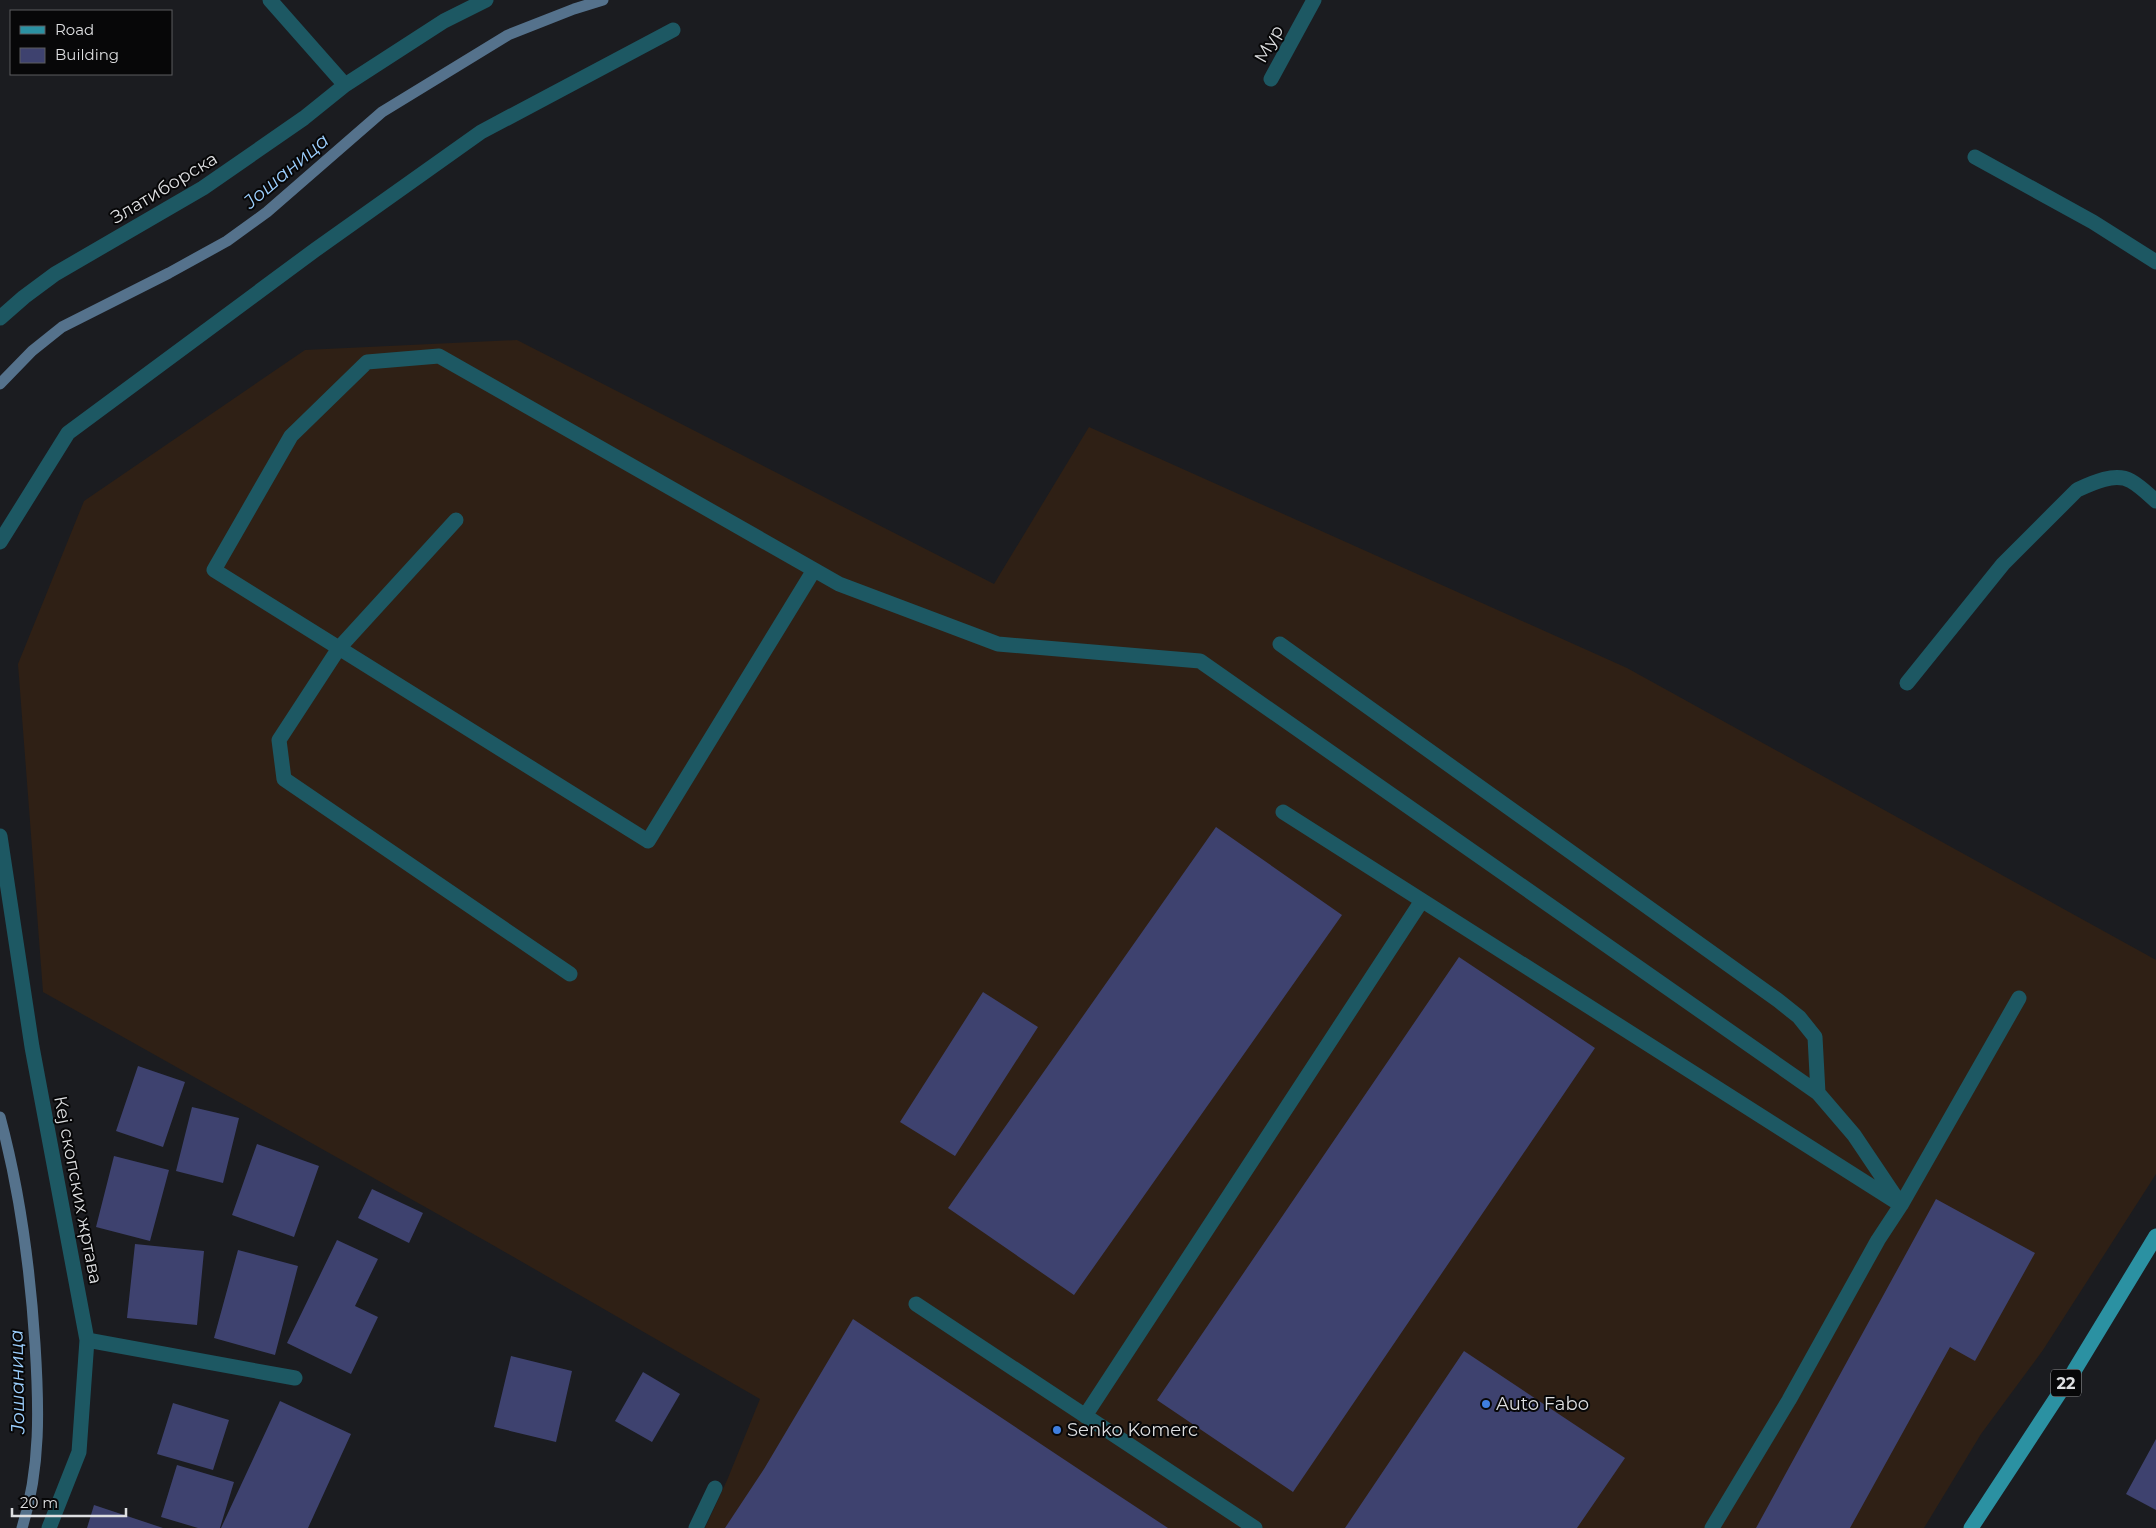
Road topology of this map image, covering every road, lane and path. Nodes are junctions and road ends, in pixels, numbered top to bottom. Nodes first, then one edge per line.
1 (270, 0) edge
2 (486, 0) edge
3 (1314, 0) edge
4 (673, 30) dead end
5 (1271, 79) dead end
6 (345, 85) junction
7 (1975, 157) dead end
8 (2156, 262) edge
9 (0, 318) edge
10 (2156, 501) edge
11 (456, 520) dead end
12 (0, 542) edge
13 (814, 570) junction
14 (1280, 644) dead end
15 (338, 648) junction
16 (1906, 683) dead end
17 (1283, 812) dead end
18 (0, 836) edge
19 (1421, 902) junction
20 (570, 974) dead end
21 (2019, 998) dead end
22 (1818, 1094) junction
23 (1902, 1205) junction
24 (2156, 1236) edge
25 (916, 1304) dead end
26 (87, 1340) junction
27 (295, 1378) dead end
28 (1085, 1416) junction
29 (715, 1488) dead end
30 (49, 1528) edge
31 (696, 1528) edge
32 (1255, 1528) edge
33 (1712, 1528) edge
34 (1971, 1528) edge

1 - 6 street
2 - 6 street, Златиборска
3 - 5 street, Мур
4 - 12 street
6 - 9 street, Златиборска
7 - 8 street
10 - 16 street
11 - 15 street
13 - 15 street
13 - 15 street
13 - 22 street
14 - 22 street
15 - 20 street
17 - 19 street
18 - 26 street, Кеј скопских жртава
19 - 23 street
19 - 28 street
21 - 23 street
22 - 23 street
23 - 33 street
24 - 34 main road, 22
25 - 28 street
26 - 27 street
26 - 30 street, Кеј скопских жртава
28 - 32 street
29 - 31 street

